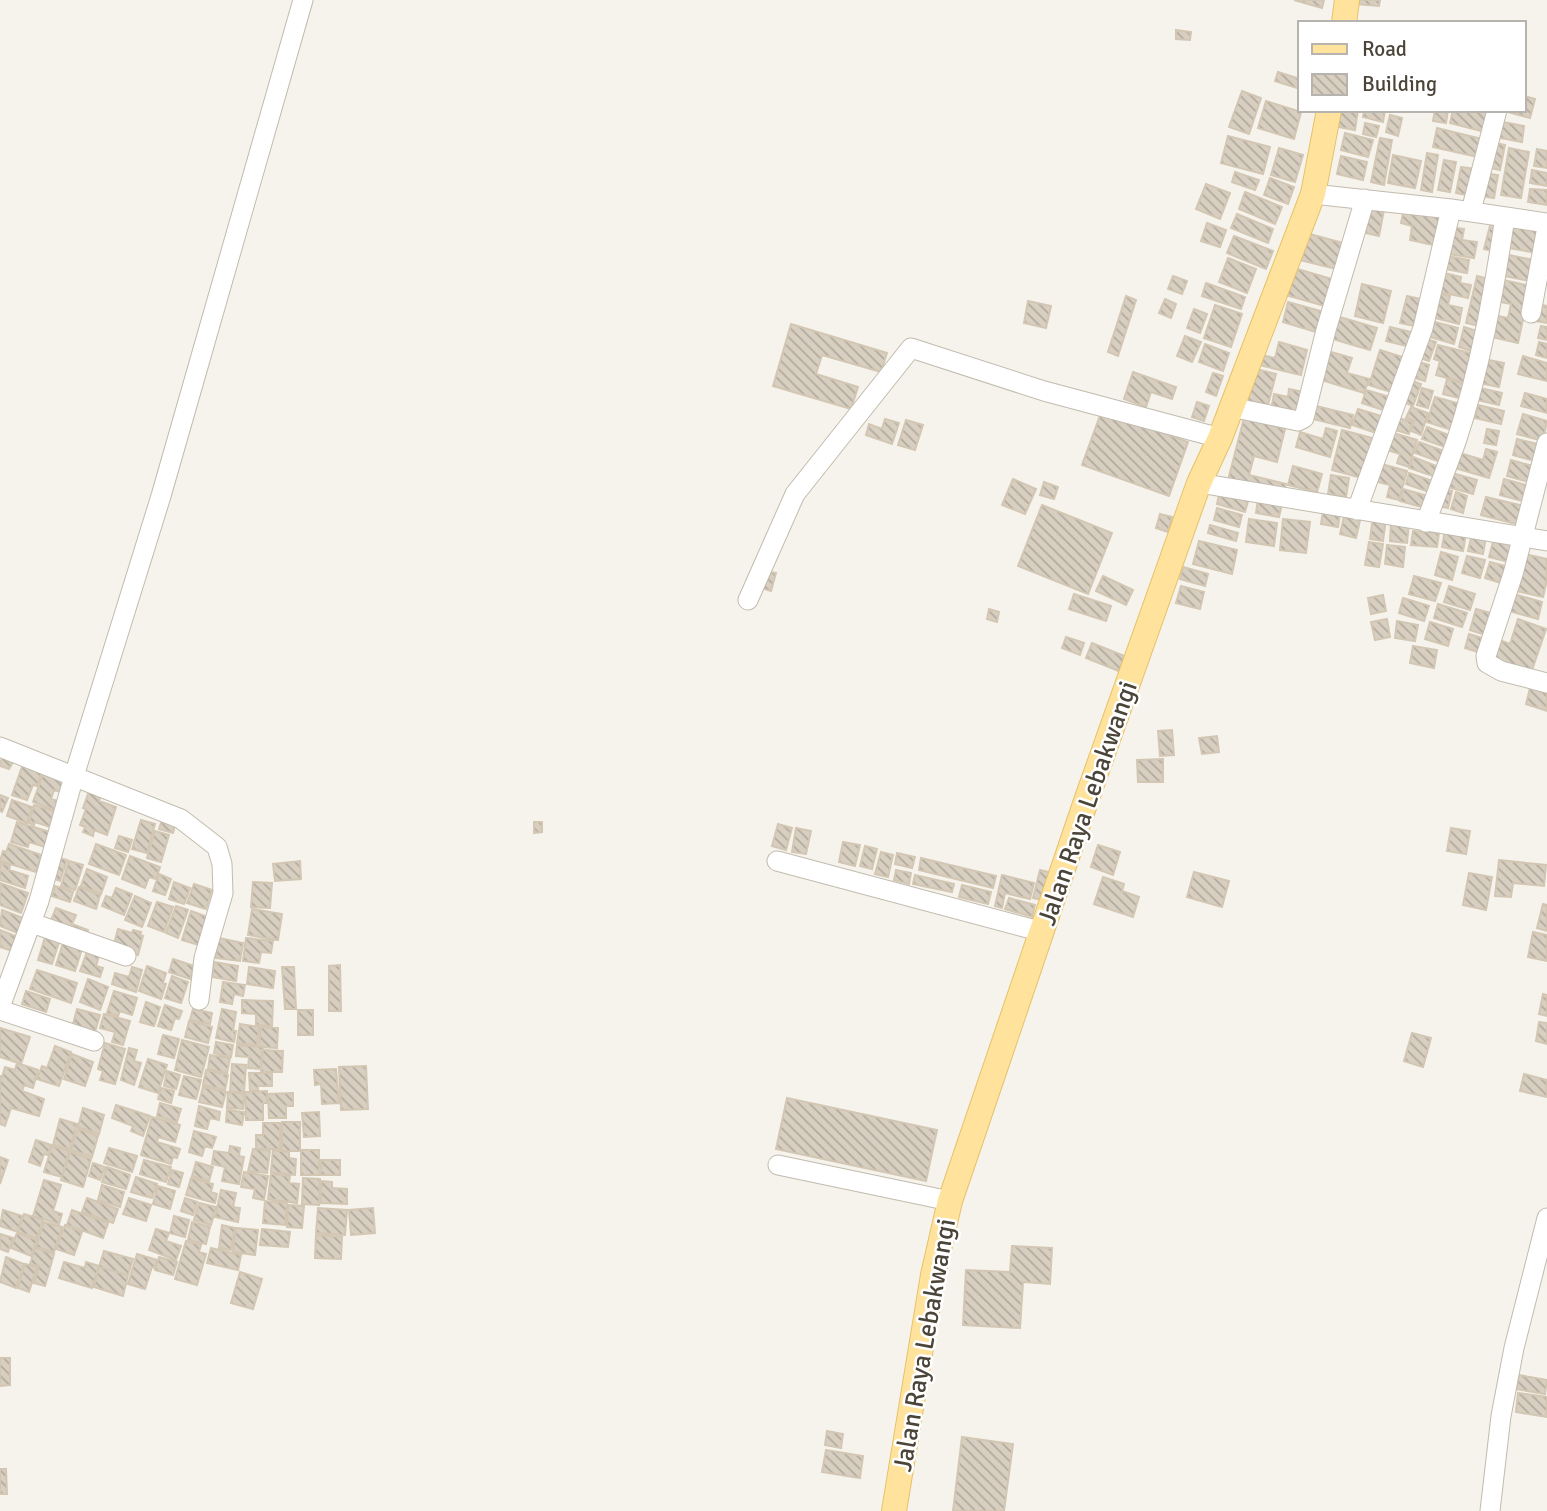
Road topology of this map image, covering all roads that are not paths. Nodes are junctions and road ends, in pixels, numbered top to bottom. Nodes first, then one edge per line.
1 (303, 0) edge
2 (1347, 0) edge
3 (1344, 21) edge
4 (1329, 112) edge
5 (1495, 112) edge
6 (1312, 194) junction
7 (1365, 200) junction
8 (1461, 210) junction
9 (1505, 217) junction
10 (1547, 225) edge
11 (1531, 313) dead end
12 (1231, 407) junction
13 (1220, 438) junction
14 (1547, 443) edge
15 (1199, 483) junction
16 (1357, 510) junction
17 (1426, 522) junction
18 (1522, 537) junction
19 (1547, 541) edge
20 (748, 600) dead end
21 (1547, 683) edge
22 (0, 747) edge
23 (74, 776) junction
24 (777, 861) dead end
25 (32, 923) junction
26 (1043, 932) junction
27 (126, 956) dead end
28 (199, 1000) dead end
29 (0, 1008) edge
30 (94, 1041) dead end
31 (778, 1165) dead end
32 (950, 1201) junction
33 (1547, 1218) edge
34 (894, 1511) edge
35 (1490, 1511) edge

1 - 23 street
2 - 3 main road
4 - 6 main road, Jalan Raya Lebakwangi
5 - 8 street
6 - 7 street
6 - 12 main road, Jalan Raya Lebakwangi
7 - 8 street
7 - 12 street
8 - 9 street
8 - 16 street
9 - 10 street
9 - 17 street
10 - 11 street
12 - 13 main road, Jalan Raya Lebakwangi
13 - 15 main road, Jalan Raya Lebakwangi
13 - 20 street
14 - 18 street
15 - 16 street
15 - 26 main road, Jalan Raya Lebakwangi
16 - 17 street
17 - 18 street
18 - 19 street
18 - 21 street
22 - 23 street
23 - 25 street
23 - 28 street
24 - 26 street
25 - 27 street
25 - 29 street
26 - 32 main road, Jalan Raya Lebakwangi
29 - 30 street
31 - 32 street
32 - 34 main road, Jalan Raya Lebakwangi
33 - 35 street

